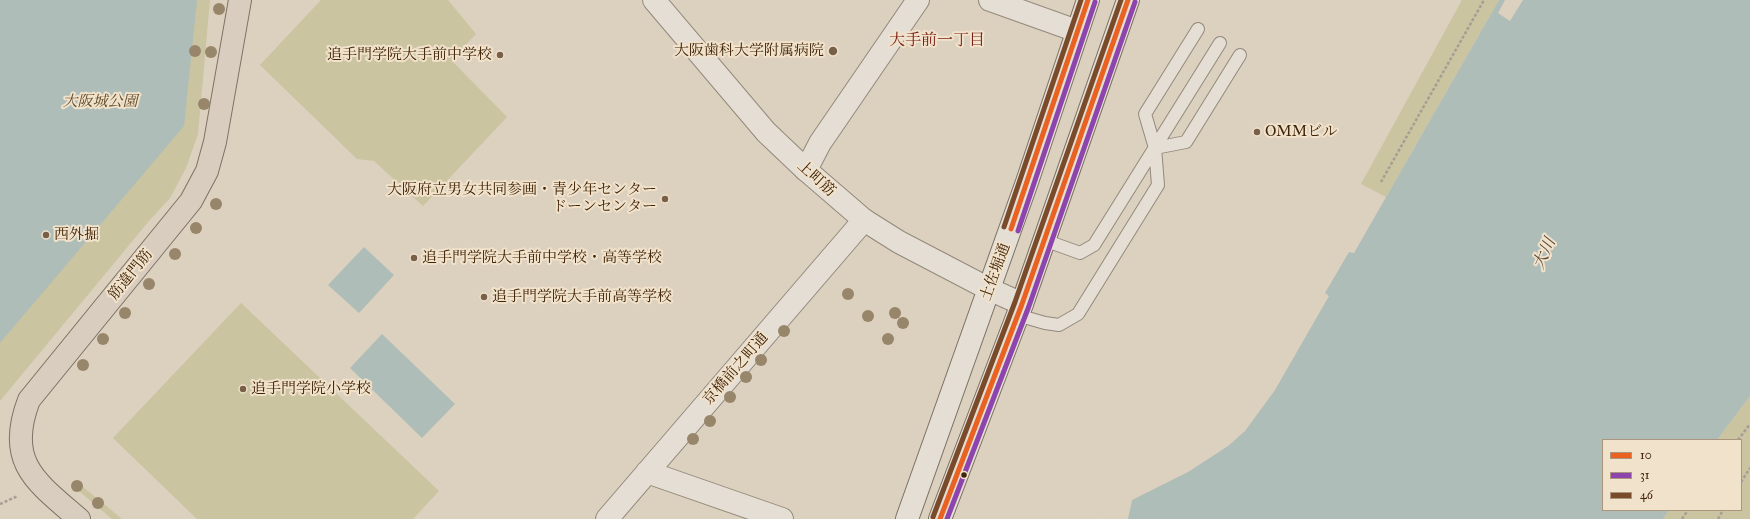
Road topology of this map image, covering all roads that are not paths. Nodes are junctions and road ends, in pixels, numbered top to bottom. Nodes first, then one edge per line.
1 (240, 0) edge
2 (654, 0) edge
3 (918, 0) edge
4 (990, 0) edge
5 (1088, 0) edge
6 (1128, 0) edge
7 (1198, 29) dead end
8 (1077, 31) junction
9 (1220, 43) dead end
10 (1240, 55) dead end
11 (1155, 148) junction
12 (806, 170) junction
13 (864, 220) junction
14 (1044, 240) junction
15 (989, 289) junction
16 (1019, 309) junction
17 (647, 472) junction
18 (79, 519) edge
19 (608, 519) edge
20 (782, 519) edge
21 (907, 519) edge
22 (940, 519) edge

1 - 18 main road, 筋違門筋
2 - 12 street, 上町筋
3 - 12 street
4 - 8 street
5 - 8 street, 土佐堀通
6 - 14 street
7 - 11 lane
8 - 15 street, 土佐堀通
9 - 11 lane
10 - 11 lane
11 - 14 lane
11 - 16 lane
12 - 13 street, 上町筋
13 - 15 street, 上町筋
13 - 17 street, 京橋前之町通
14 - 16 street
15 - 16 street, 上町筋
15 - 21 street, 土佐堀通
16 - 22 street
17 - 19 street, 京橋前之町通
17 - 20 street

